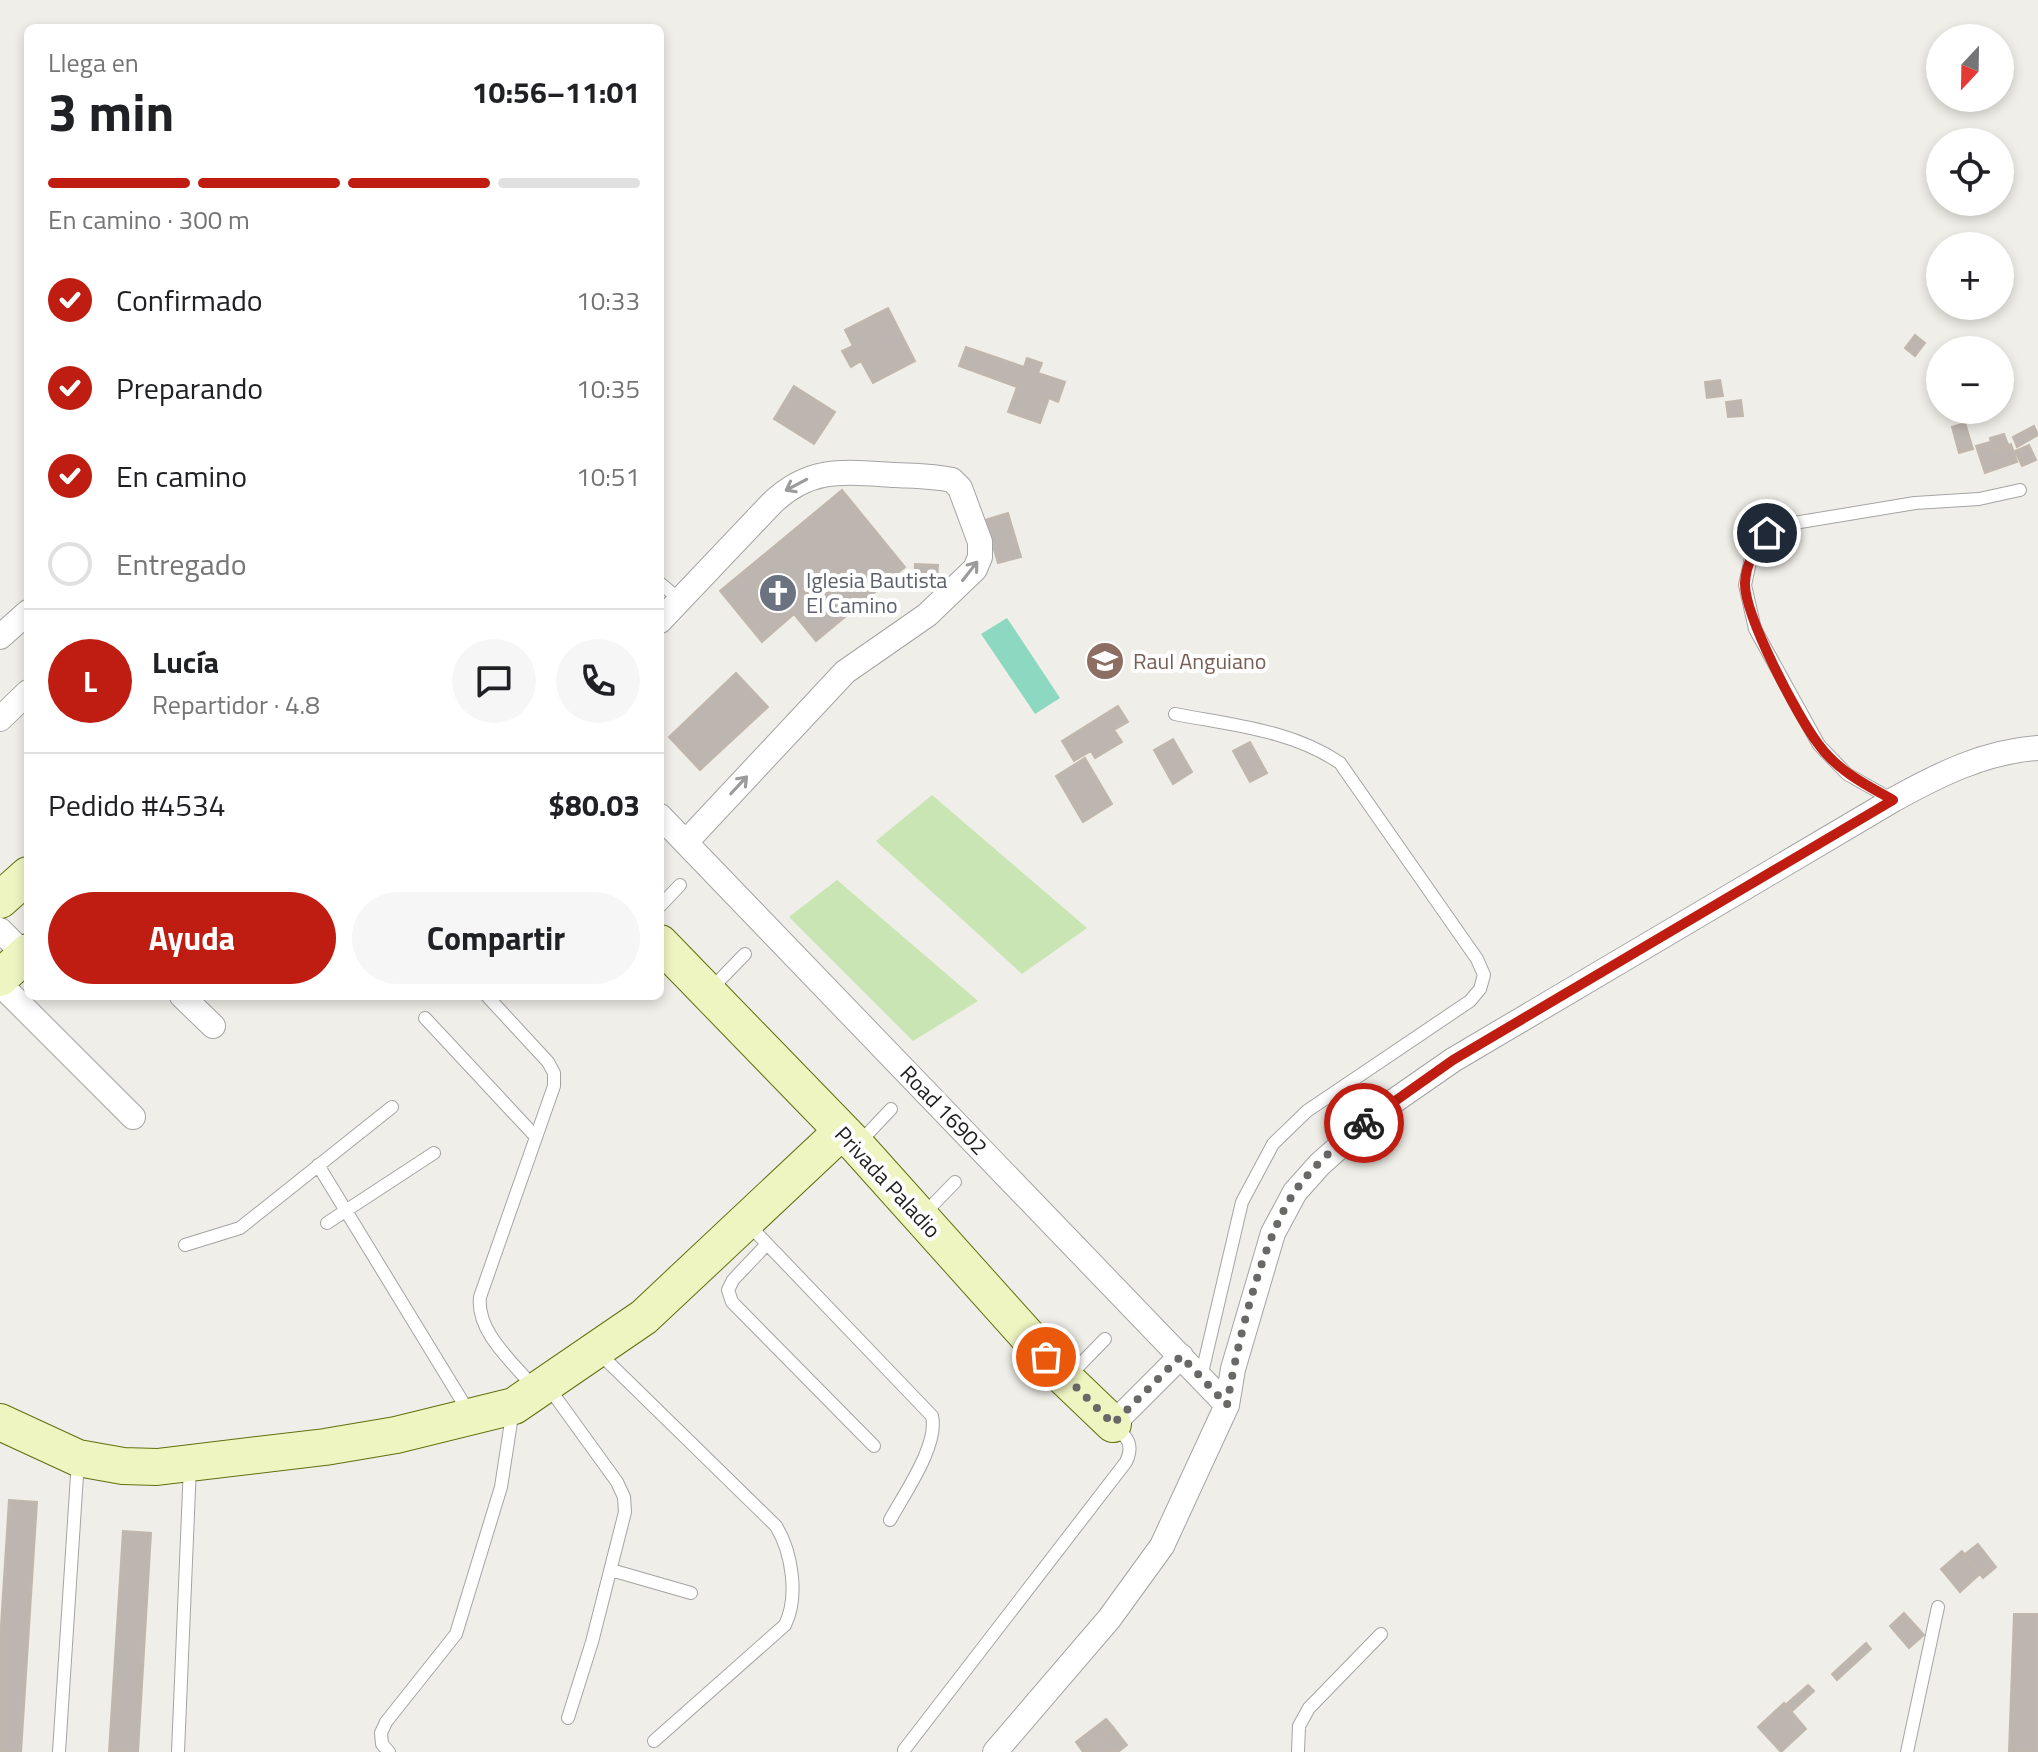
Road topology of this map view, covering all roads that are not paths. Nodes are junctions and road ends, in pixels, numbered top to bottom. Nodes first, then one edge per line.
1 (2020, 490) dead end
2 (664, 586) edge
3 (680, 600) junction
4 (24, 616) edge
5 (664, 617) edge
6 (0, 637) edge
7 (24, 696) edge
8 (1175, 714) dead end
9 (0, 719) edge
10 (2038, 748) edge
11 (1893, 800) junction
12 (664, 820) edge
13 (686, 842) junction
14 (24, 879) edge
15 (680, 885) dead end
16 (0, 900) edge
17 (664, 902) edge
18 (0, 930) edge
19 (664, 947) edge
20 (745, 954) dead end
21 (18, 962) edge
22 (0, 984) edge
23 (708, 993) junction
24 (186, 1000) edge
25 (491, 1000) edge
26 (425, 1018) dead end
27 (213, 1026) dead end
28 (392, 1107) dead end
29 (891, 1109) dead end
30 (133, 1117) dead end
31 (536, 1137) junction
32 (849, 1138) junction
33 (434, 1153) dead end
34 (318, 1165) junction
35 (955, 1182) dead end
36 (347, 1210) junction
37 (920, 1217) junction
38 (327, 1223) dead end
39 (756, 1233) junction
40 (185, 1245) dead end
41 (1105, 1339) dead end
42 (597, 1351) junction
43 (1181, 1356) junction
44 (1201, 1377) junction
45 (1066, 1379) junction
46 (533, 1394) junction
47 (1227, 1405) junction
48 (472, 1417) junction
49 (0, 1422) edge
50 (1113, 1424) junction
51 (874, 1446) dead end
52 (78, 1458) junction
53 (191, 1463) junction
54 (890, 1520) dead end
55 (611, 1570) junction
56 (691, 1593) dead end
57 (1938, 1607) dead end
58 (1381, 1634) dead end
59 (568, 1718) dead end
60 (654, 1741) dead end
61 (904, 1750) edge
62 (59, 1752) edge
63 (178, 1752) edge
64 (389, 1752) edge
65 (995, 1752) edge
66 (1298, 1752) edge
67 (1907, 1752) edge

1 - 11 lane
2 - 3 lane
3 - 5 street
13 -> 3 street
4 - 6 street
7 - 9 street
8 - 44 lane
10 - 11 street
11 - 47 street
12 - 13 street, Road 16902
13 - 43 street, Road 16902
14 - 16 street
15 - 17 lane
18 - 21 street
19 - 23 street, Privada Paladio
20 - 23 lane
22 - 30 street
23 - 32 street, Privada Paladio
24 - 27 street
25 - 31 lane
26 - 31 lane
28 - 34 lane
29 - 32 lane
31 - 46 lane
32 - 37 street, Privada Paladio
32 - 39 street
33 - 36 lane
34 - 36 lane
34 - 40 lane
35 - 37 lane
36 - 38 lane
36 - 48 lane
37 - 45 street, Privada Paladio
39 - 42 street
39 - 51 lane
39 - 54 lane
41 - 45 lane
42 - 46 street
42 - 60 lane
43 - 44 street, Road 16902
43 - 50 street
44 - 47 street, Road 16902
45 - 50 street, Privada Paladio
46 - 48 street
46 - 55 lane
46 - 64 lane
47 - 65 street
48 - 53 street
49 - 52 street
50 - 61 lane
52 - 53 street
52 - 62 lane
53 - 63 lane
55 - 56 lane
55 - 59 lane
57 - 67 lane
58 - 66 lane

